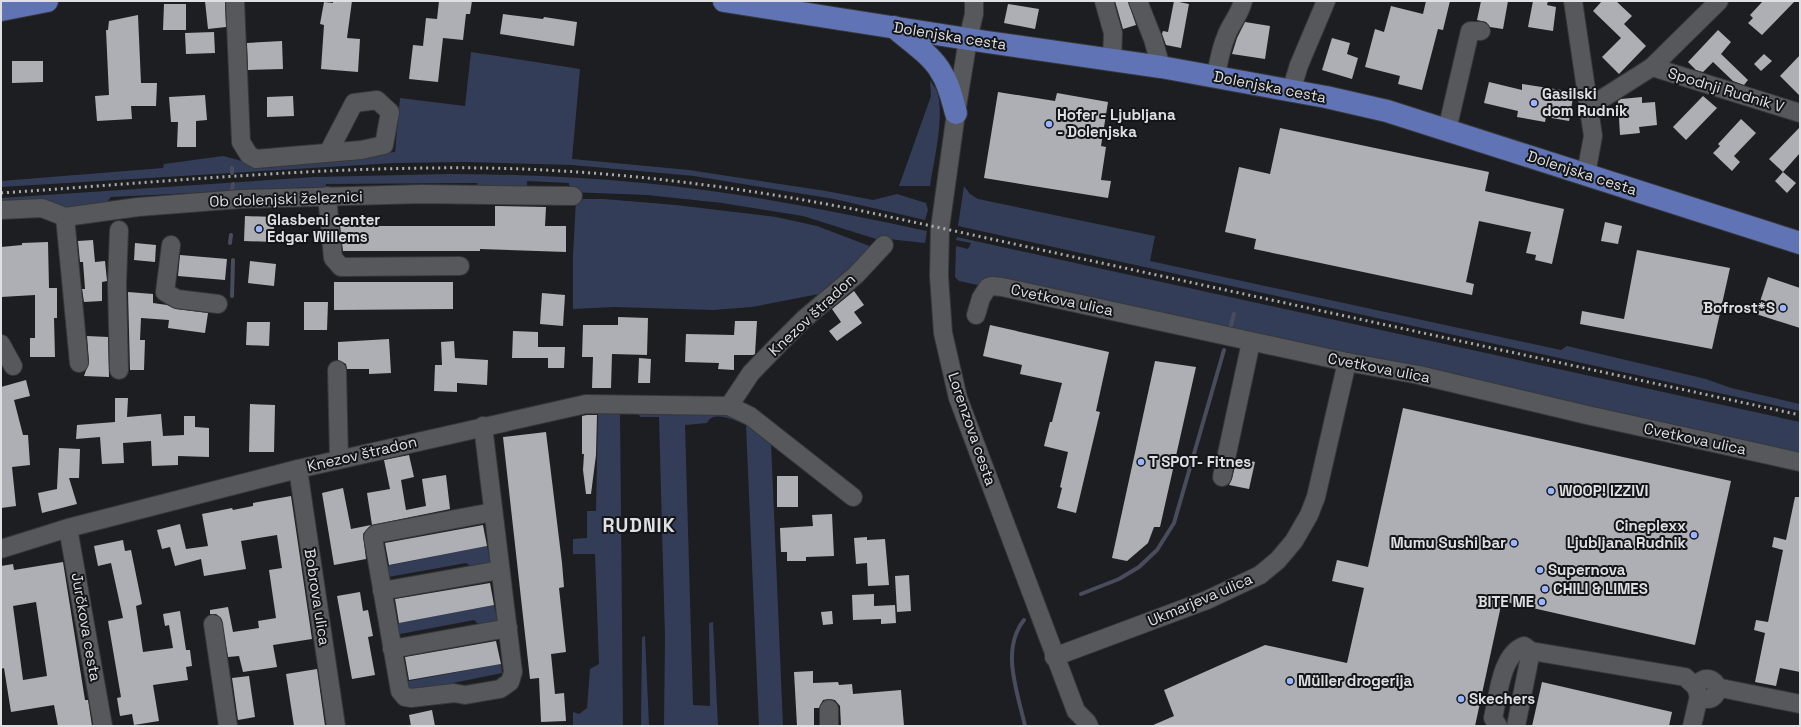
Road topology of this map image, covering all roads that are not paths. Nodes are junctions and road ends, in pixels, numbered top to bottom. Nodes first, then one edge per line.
1 (47, 1) edge
2 (235, 1) edge
3 (724, 1) edge
4 (974, 1) edge
5 (1104, 1) edge
6 (1138, 1) edge
7 (1243, 1) edge
8 (1326, 1) edge
9 (1573, 1) edge
10 (1719, 1) edge
11 (1, 10) edge
12 (894, 27) junction
13 (1481, 31) dead end
14 (968, 39) junction
15 (1112, 59) junction
16 (1161, 66) junction
17 (1652, 67) junction
18 (1216, 77) junction
19 (1291, 91) junction
20 (1589, 107) junction
21 (956, 113) junction
22 (1800, 113) edge
23 (1447, 130) junction
24 (328, 153) dead end
25 (1586, 174) junction
26 (327, 196) junction
27 (573, 196) dead end
28 (1, 210) edge
29 (64, 217) junction
30 (119, 230) dead end
31 (1800, 243) edge
32 (171, 245) dead end
33 (884, 245) dead end
34 (460, 266) dead end
35 (218, 304) dead end
36 (976, 315) dead end
37 (1252, 342) junction
38 (1, 344) edge
39 (1346, 362) junction
40 (79, 363) dead end
41 (13, 366) dead end
42 (119, 370) dead end
43 (337, 370) dead end
44 (729, 406) junction
45 (483, 426) junction
46 (339, 460) junction
47 (1800, 462) edge
48 (298, 469) junction
49 (1222, 477) dead end
50 (853, 497) dead end
51 (494, 512) junction
52 (68, 528) junction
53 (1, 549) edge
54 (500, 570) junction
55 (382, 591) junction
56 (213, 624) dead end
57 (508, 628) junction
58 (392, 649) junction
59 (1532, 651) junction
60 (1054, 657) junction
61 (1505, 668) junction
62 (1527, 671) junction
63 (1698, 692) junction
64 (1800, 704) edge
65 (1076, 719) edge
66 (1517, 722) edge
67 (103, 726) edge
68 (228, 726) edge
69 (336, 726) edge
70 (1089, 726) edge
71 (1499, 726) edge
72 (1692, 726) edge

1 - 11 main road
2 - 24 street
3 - 12 main road, Dolenjska cesta
4 - 14 street, Lorenzova cesta
5 - 15 street
6 - 16 street
7 - 18 street
8 - 19 street
9 - 20 street
10 - 17 street
12 - 14 main road, Dolenjska cesta
12 - 21 main road
13 - 23 street
14 - 15 main road, Dolenjska cesta
14 - 21 street, Lorenzova cesta
15 - 16 main road, Dolenjska cesta
16 - 18 main road, Dolenjska cesta
17 - 20 street
17 - 22 street, Spodnji Rudnik V
18 - 19 main road, Dolenjska cesta
19 - 23 main road, Dolenjska cesta
20 - 25 street
21 - 60 street, Lorenzova cesta
23 - 25 main road, Dolenjska cesta
25 - 31 main road, Dolenjska cesta
26 - 27 street, Ob dolenjski železnici
26 - 29 street, Ob dolenjski železnici
26 - 34 street
28 - 29 street, Ob dolenjski železnici
29 - 40 street
30 - 42 street
32 - 35 street
33 - 44 street, Knezov štradon
36 - 37 street, Cvetkova ulica
37 - 39 street, Cvetkova ulica
37 - 49 street
38 - 41 street
39 - 47 street, Cvetkova ulica
39 - 60 street, Ukmarjeva ulica
43 - 46 street
44 - 45 street, Knezov štradon
44 - 50 street, Knezov štradon
45 - 46 street, Knezov štradon
45 - 51 street
46 - 48 street, Knezov štradon
48 - 52 street, Knezov štradon
48 - 69 street, Bobrova ulica
51 - 54 street
51 - 55 street
52 - 53 street, Knezov štradon
52 - 67 street, Jurčkova cesta
54 - 55 street
54 - 57 street
55 - 58 street
56 - 68 street
57 - 58 street
57 - 58 street
59 - 61 street
59 - 62 street
59 - 63 street
60 - 65 street, Lorenzova cesta
61 - 62 street
61 - 71 street
62 - 66 street
63 - 64 street
63 - 72 street
65 - 70 street, Lorenzova cesta
66 - 71 street

